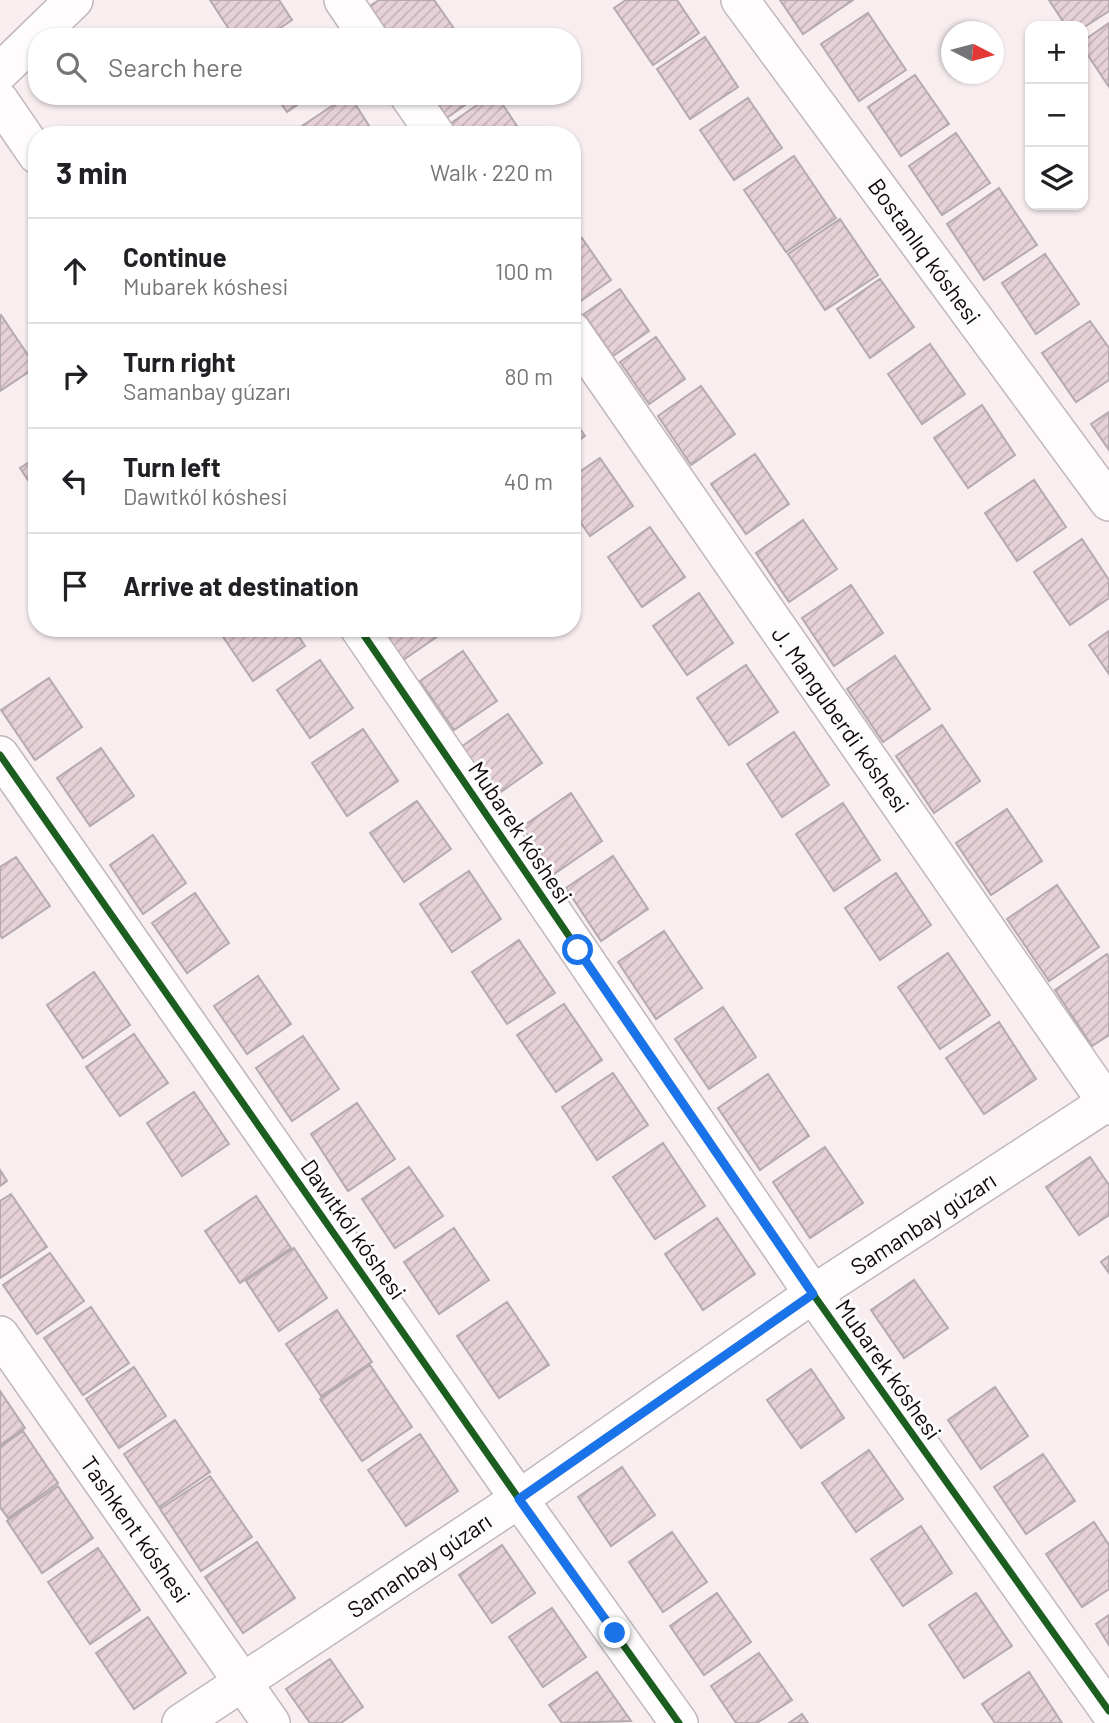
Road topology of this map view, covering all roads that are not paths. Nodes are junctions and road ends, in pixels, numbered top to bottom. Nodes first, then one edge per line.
1 (74, 0) edge
2 (343, 0) edge
3 (740, 0) edge
4 (45, 28) edge
5 (362, 28) edge
6 (28, 45) edge
7 (0, 72) edge
8 (0, 101) edge
9 (416, 105) edge
10 (430, 126) edge
11 (28, 142) edge
12 (581, 344) edge
13 (1109, 502) edge
14 (365, 637) edge
15 (0, 755) edge
16 (1108, 1103) edge
17 (813, 1294) junction
18 (0, 1335) edge
19 (519, 1499) junction
20 (243, 1682) junction
21 (1109, 1711) edge
22 (181, 1723) edge
23 (271, 1723) edge
24 (679, 1723) edge

1 - 4 street
2 - 5 street
3 - 13 street, Bostanlıq kóshesi
6 - 7 street
8 - 11 street
9 - 10 street
12 - 16 street, J. Manguberdi kóshesi
14 - 17 street, Mubarek kóshesi
15 - 19 street, Dawıtkól kóshesi
16 - 17 street, Samanbay gúzarı
17 - 19 street, Samanbay gúzarı
17 - 21 street, Mubarek kóshesi
18 - 20 street, Tashkent kóshesi
19 - 20 street, Samanbay gúzarı
19 - 24 street, Dawıtkól kóshesi
20 - 22 street, Samanbay gúzarı
20 - 23 street, Tashkent kóshesi

